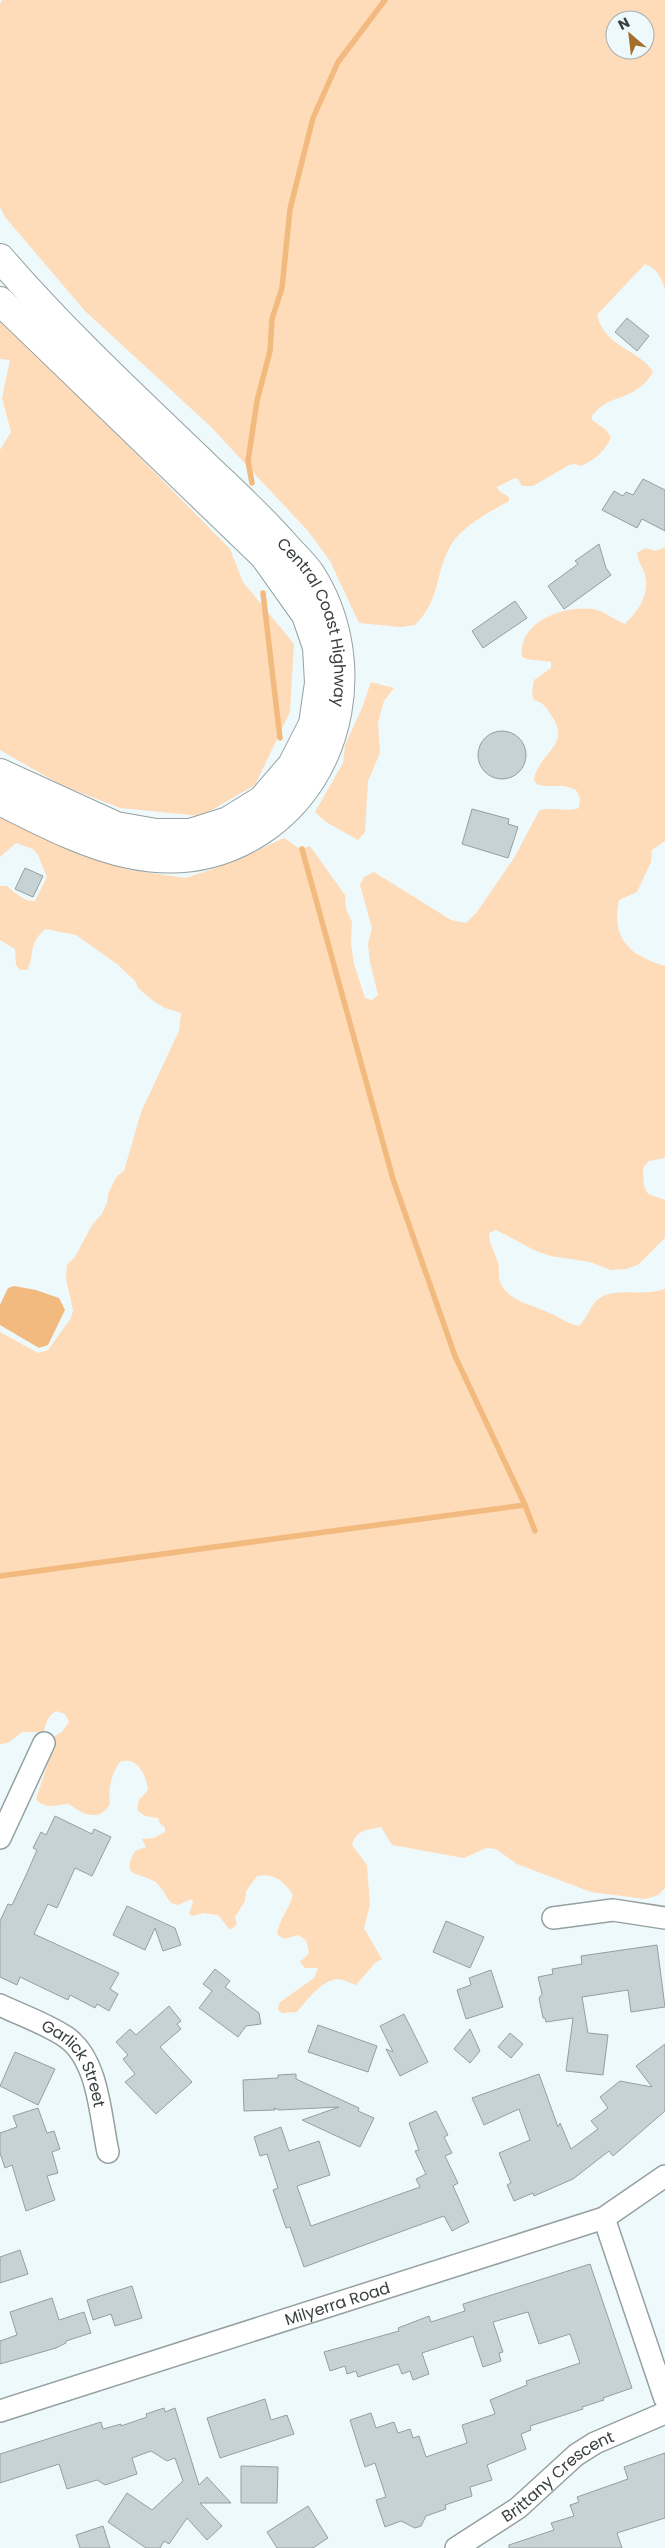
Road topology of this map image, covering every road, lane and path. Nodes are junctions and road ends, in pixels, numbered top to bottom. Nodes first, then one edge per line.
1 (0, 258) edge
2 (0, 300) edge
3 (0, 773) edge
4 (0, 801) edge
5 (44, 1744) dead end
6 (0, 1838) edge
7 (553, 1918) dead end
8 (665, 1918) edge
9 (0, 2005) edge
10 (108, 2152) dead end
11 (665, 2176) edge
12 (604, 2218) junction
13 (665, 2399) edge
14 (0, 2411) edge
15 (665, 2413) edge
16 (456, 2548) edge

1 - 4 highway, Central Coast Highway
2 - 3 highway, Central Coast Highway
5 - 6 street
7 - 8 street
9 - 10 street, Garlick Street
11 - 12 street, Milyerra Road
12 - 13 street
12 - 14 street, Milyerra Road
15 - 16 street, Brittany Crescent

